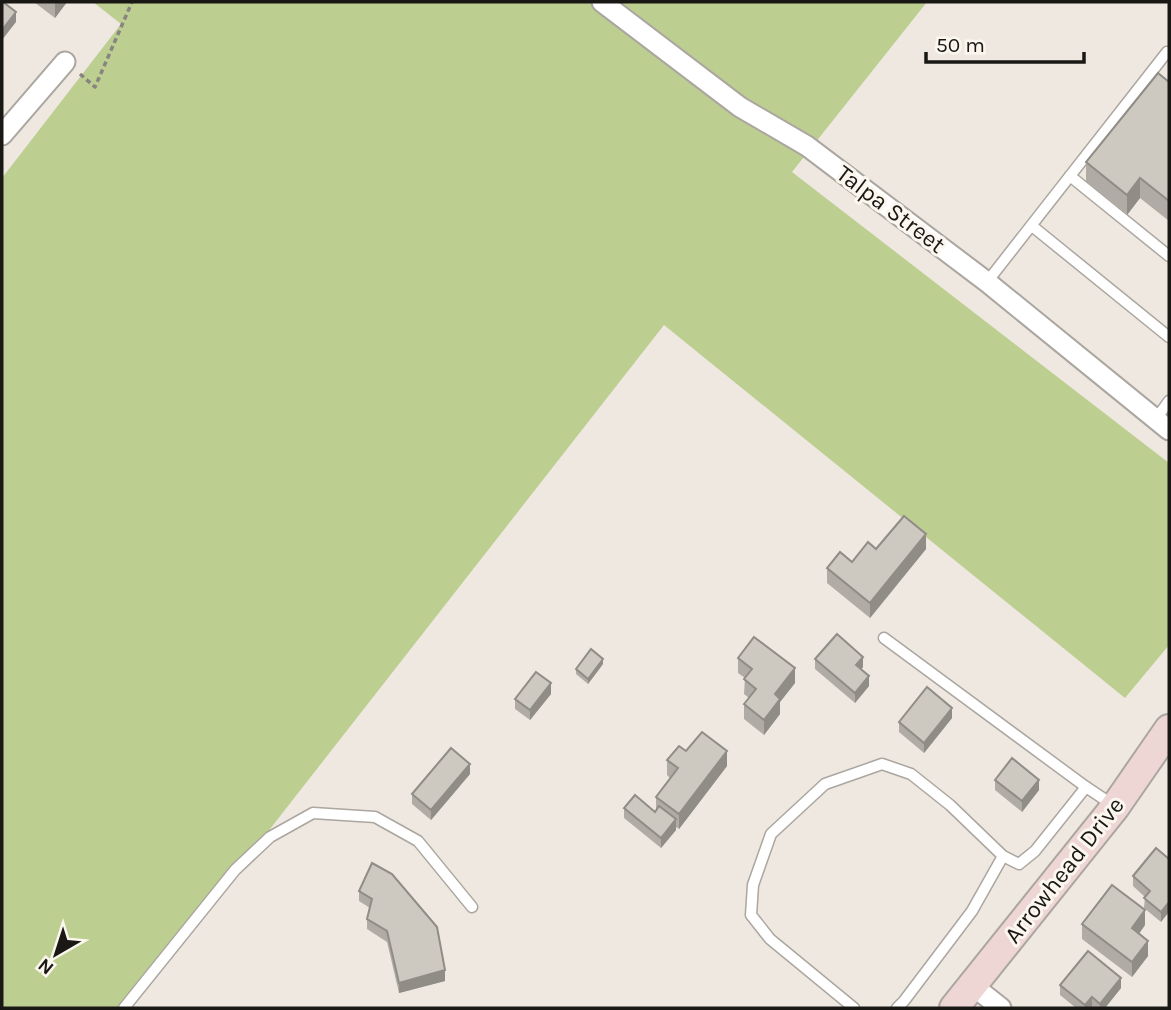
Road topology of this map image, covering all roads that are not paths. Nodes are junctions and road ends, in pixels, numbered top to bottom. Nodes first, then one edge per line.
1 (602, 2) edge
2 (1169, 54) edge
3 (65, 62) road end
4 (2, 135) edge
5 (1070, 176) junction
6 (1031, 226) junction
7 (1169, 256) edge
8 (987, 282) junction
9 (1169, 337) edge
10 (1169, 401) edge
11 (1162, 424) edge
12 (884, 638) dead end
13 (1169, 729) edge
14 (1086, 787) junction
15 (1115, 807) junction
16 (1003, 856) junction
17 (472, 907) dead end
18 (972, 985) junction
19 (124, 1008) edge
20 (854, 1008) edge
21 (897, 1008) edge
22 (954, 1008) edge
23 (1001, 1008) edge

1 - 8 street, Talpa Street
2 - 5 lane
3 - 4 street
5 - 6 lane
5 - 7 lane
6 - 8 lane
6 - 9 lane
8 - 11 street, Talpa Street
10 - 11 lane
12 - 14 lane
13 - 15 main road, Arrowhead Drive
14 - 15 lane
14 - 16 lane
15 - 18 main road, Arrowhead Drive
16 - 20 lane
16 - 21 lane
17 - 19 lane
18 - 22 main road, Arrowhead Drive
18 - 23 street

